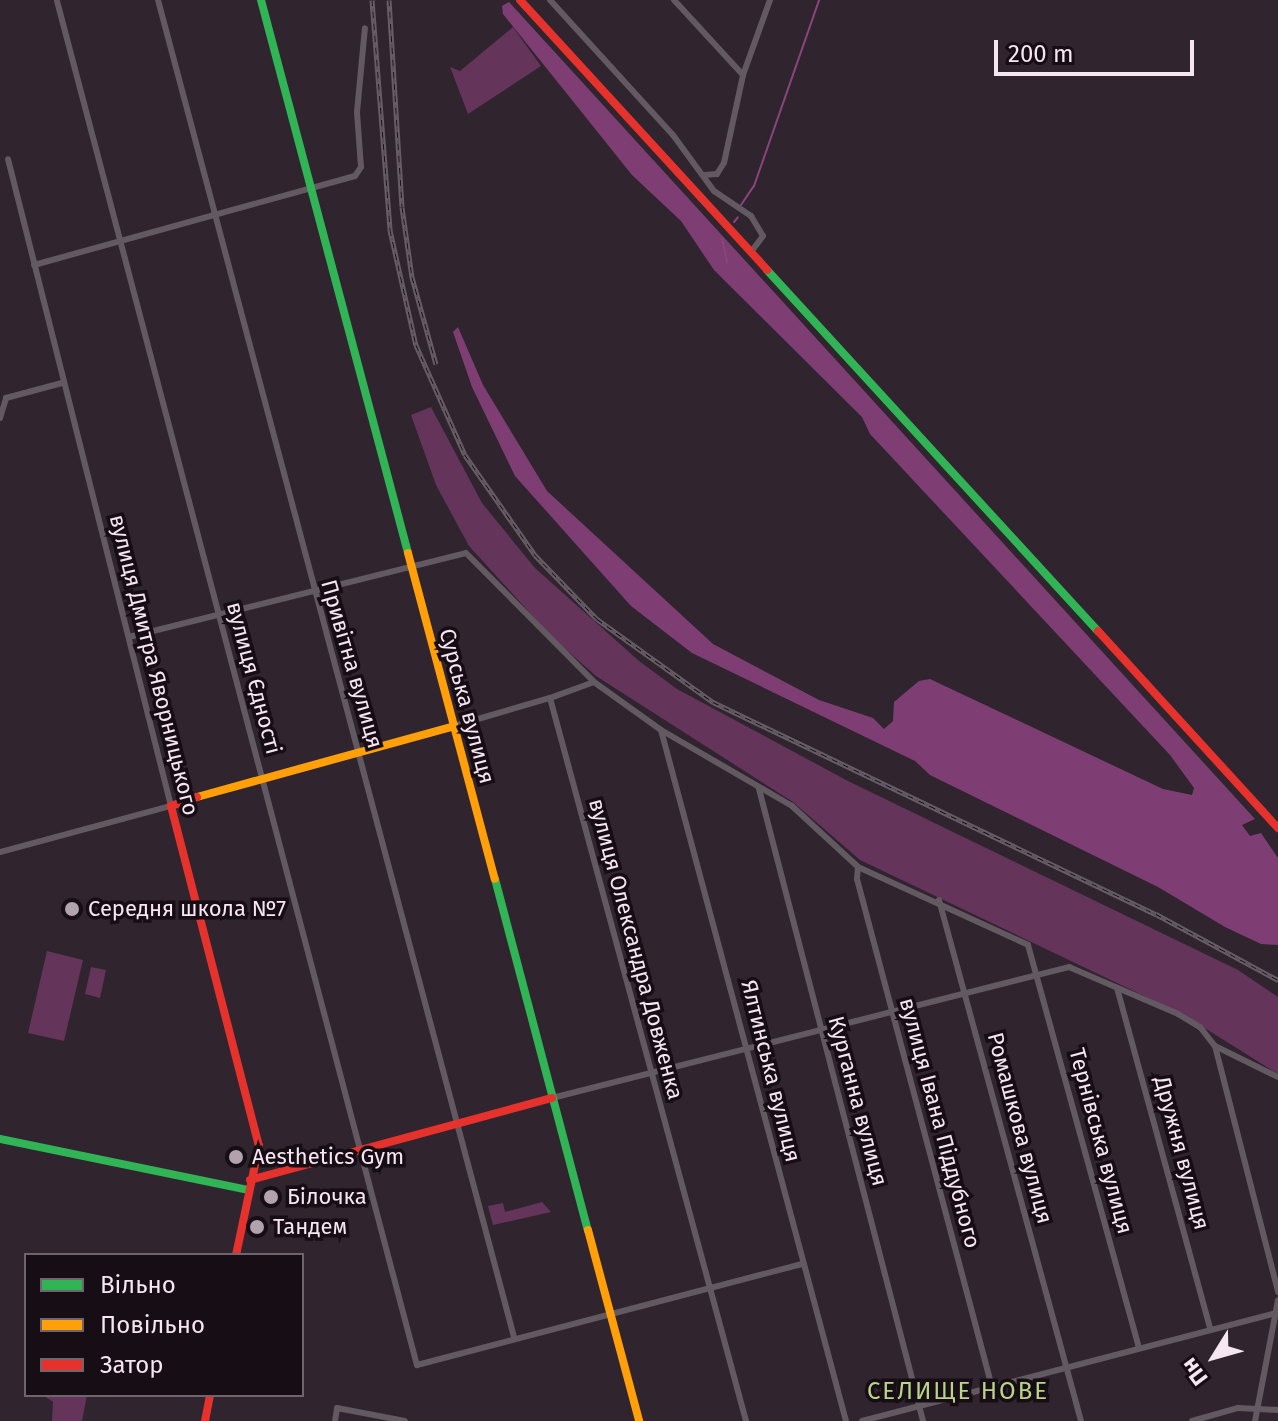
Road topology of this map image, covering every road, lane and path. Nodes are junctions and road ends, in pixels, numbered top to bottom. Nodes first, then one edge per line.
1 (158, 0) edge
2 (261, 0) edge
3 (520, 0) edge
4 (550, 0) edge
5 (674, 0) edge
6 (770, 0) edge
7 (57, 1) edge
8 (365, 28) dead end
9 (743, 75) junction
10 (8, 159) dead end
11 (704, 175) junction
12 (312, 192) junction
13 (217, 218) junction
14 (120, 239) junction
15 (751, 252) junction
16 (34, 265) junction
17 (62, 383) junction
18 (0, 418) edge
19 (410, 565) junction
20 (312, 588) junction
21 (218, 611) junction
22 (129, 637) junction
23 (594, 682) junction
24 (550, 698) junction
25 (454, 726) junction
26 (661, 730) junction
27 (359, 752) junction
28 (261, 776) junction
29 (759, 789) junction
30 (171, 806) junction
31 (1278, 828) edge
32 (0, 852) edge
33 (858, 867) junction
34 (939, 900) junction
35 (1035, 972) junction
36 (1117, 988) junction
37 (964, 992) junction
38 (891, 1010) junction
39 (821, 1029) junction
40 (1215, 1046) junction
41 (745, 1050) junction
42 (649, 1073) junction
43 (1278, 1077) edge
44 (552, 1098) junction
45 (457, 1126) junction
46 (0, 1139) edge
47 (362, 1153) junction
48 (249, 1185) junction
49 (236, 1253) edge
50 (802, 1264) junction
51 (1275, 1269) edge
52 (710, 1286) junction
53 (1278, 1292) edge
54 (1278, 1300) edge
55 (1276, 1313) edge
56 (610, 1314) junction
57 (1210, 1328) junction
58 (514, 1337) junction
59 (1139, 1347) junction
60 (1066, 1366) junction
61 (992, 1387) junction
62 (210, 1397) edge
63 (1258, 1406) junction
64 (919, 1408) junction
65 (1278, 1410) edge
66 (205, 1421) edge
67 (335, 1421) edge
68 (405, 1421) edge
69 (639, 1421) edge
70 (746, 1421) edge
71 (846, 1421) edge
72 (862, 1421) edge
73 (923, 1421) edge
74 (1081, 1421) edge
75 (1192, 1421) edge
76 (1255, 1421) edge

1 - 13 street, Привітна вулиця
2 - 12 street, Сурська вулиця
3 - 15 street
4 - 11 street
5 - 9 street
6 - 9 street
7 - 14 street, вулиця Єдності
8 - 12 street
9 - 11 street
10 - 16 street, вулиця Дмитра Яворницького
11 - 15 street
12 - 13 street
12 - 19 street, Сурська вулиця
13 - 14 street
13 - 20 street, Привітна вулиця
14 - 16 street
14 - 21 street, вулиця Єдності
15 - 31 street
16 - 17 street, вулиця Дмитра Яворницького
17 - 18 street
17 - 22 street, вулиця Дмитра Яворницького
19 - 20 street
19 - 23 street
19 - 25 street, Сурська вулиця
20 - 21 street
20 - 27 street, Привітна вулиця
21 - 22 street
21 - 28 street, вулиця Єдності
22 - 30 street, вулиця Дмитра Яворницького
23 - 24 street
23 - 26 street
24 - 25 street
24 - 42 street, вулиця Олександра Довженка
25 - 27 street
25 - 44 street, Сурська вулиця
26 - 29 street
26 - 41 street, Ялтинська вулиця
27 - 28 street
27 - 45 street, Привітна вулиця
28 - 30 street
28 - 47 street, вулиця Єдності
29 - 33 street
29 - 39 street, Курганна вулиця
30 - 32 street
30 - 48 street, вулиця Дмитра Яворницького
33 - 34 street
33 - 38 street, вулиця Івана Піддубного
34 - 35 street, Тернівська вулиця
34 - 37 street, Ромашкова вулиця
35 - 36 street
35 - 37 street
35 - 59 street, Тернівська вулиця
36 - 40 street
36 - 57 street, Дружня вулиця
37 - 38 street
37 - 60 street, Ромашкова вулиця
38 - 39 street
38 - 61 street, вулиця Івана Піддубного
39 - 41 street
39 - 64 street, Курганна вулиця
40 - 43 street
40 - 51 street
41 - 42 street
41 - 50 street, Ялтинська вулиця
42 - 44 street
42 - 52 street, вулиця Олександра Довженка
44 - 45 street
44 - 56 street, Сурська вулиця
45 - 47 street
45 - 58 street, Привітна вулиця
46 - 48 street
47 - 48 street
47 - 58 street, вулиця Єдності
48 - 49 street, вулиця Дмитра Яворницького
50 - 52 street
50 - 71 street, Ялтинська вулиця
51 - 53 street
52 - 56 street
52 - 70 street, вулиця Олександра Довженка
54 - 55 street
55 - 57 street
55 - 63 street
56 - 58 street
56 - 69 street, Сурська вулиця
57 - 59 street
59 - 60 street
60 - 61 street
60 - 74 street, Ромашкова вулиця
61 - 64 street
62 - 66 street
63 - 65 street
63 - 75 street
63 - 76 street
64 - 72 street
64 - 73 street, Курганна вулиця
67 - 68 street

